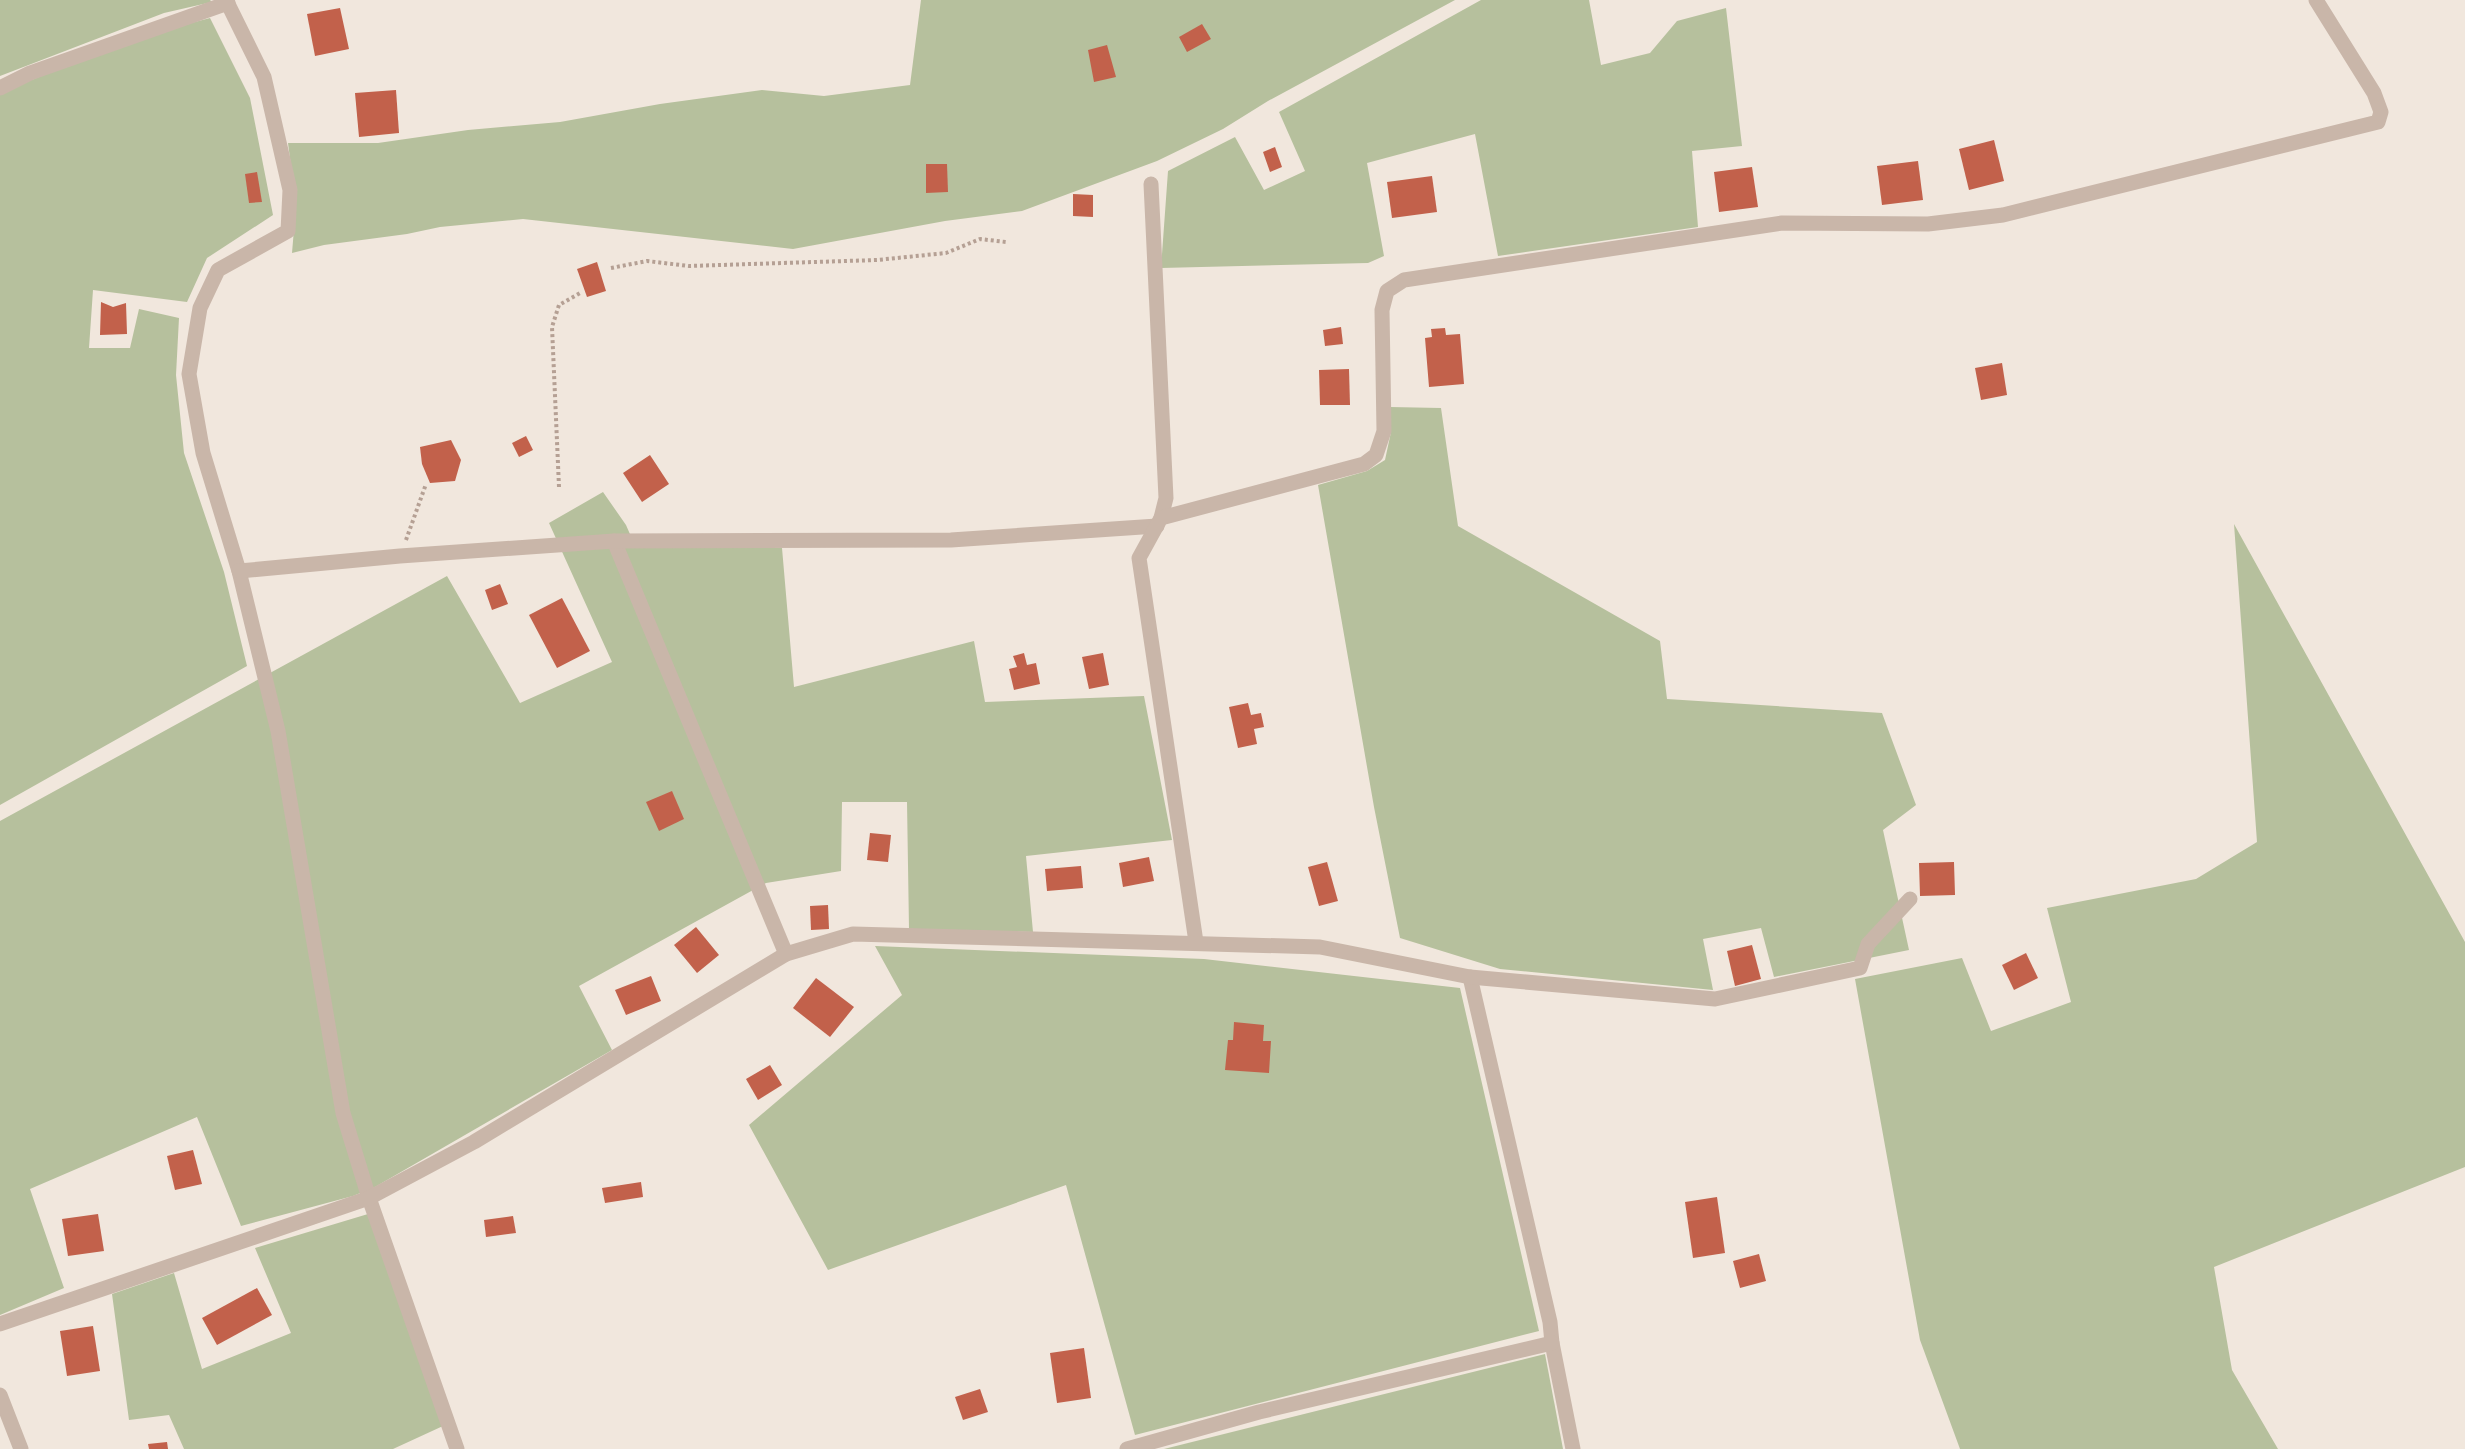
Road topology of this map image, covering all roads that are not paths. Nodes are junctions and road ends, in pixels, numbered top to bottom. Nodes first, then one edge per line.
1 (2316, 0) edge
2 (227, 2) edge
3 (0, 88) edge
4 (1151, 184) dead end
5 (1159, 522) junction
6 (614, 541) junction
7 (239, 571) junction
8 (1911, 899) dead end
9 (1196, 942) junction
10 (786, 954) junction
11 (1470, 977) junction
12 (369, 1198) junction
13 (0, 1324) edge
14 (1552, 1342) junction
15 (0, 1395) edge
16 (21, 1449) edge
17 (457, 1449) edge
18 (1127, 1449) edge
19 (1573, 1449) edge

1 - 5 street
2 - 3 street
2 - 7 street
4 - 5 street
5 - 6 street
5 - 9 street
6 - 7 street
6 - 10 street
7 - 12 street
8 - 11 street
9 - 10 street
9 - 11 street
10 - 12 street
11 - 14 street
12 - 13 street
12 - 17 street
14 - 18 street
14 - 19 street
15 - 16 street

